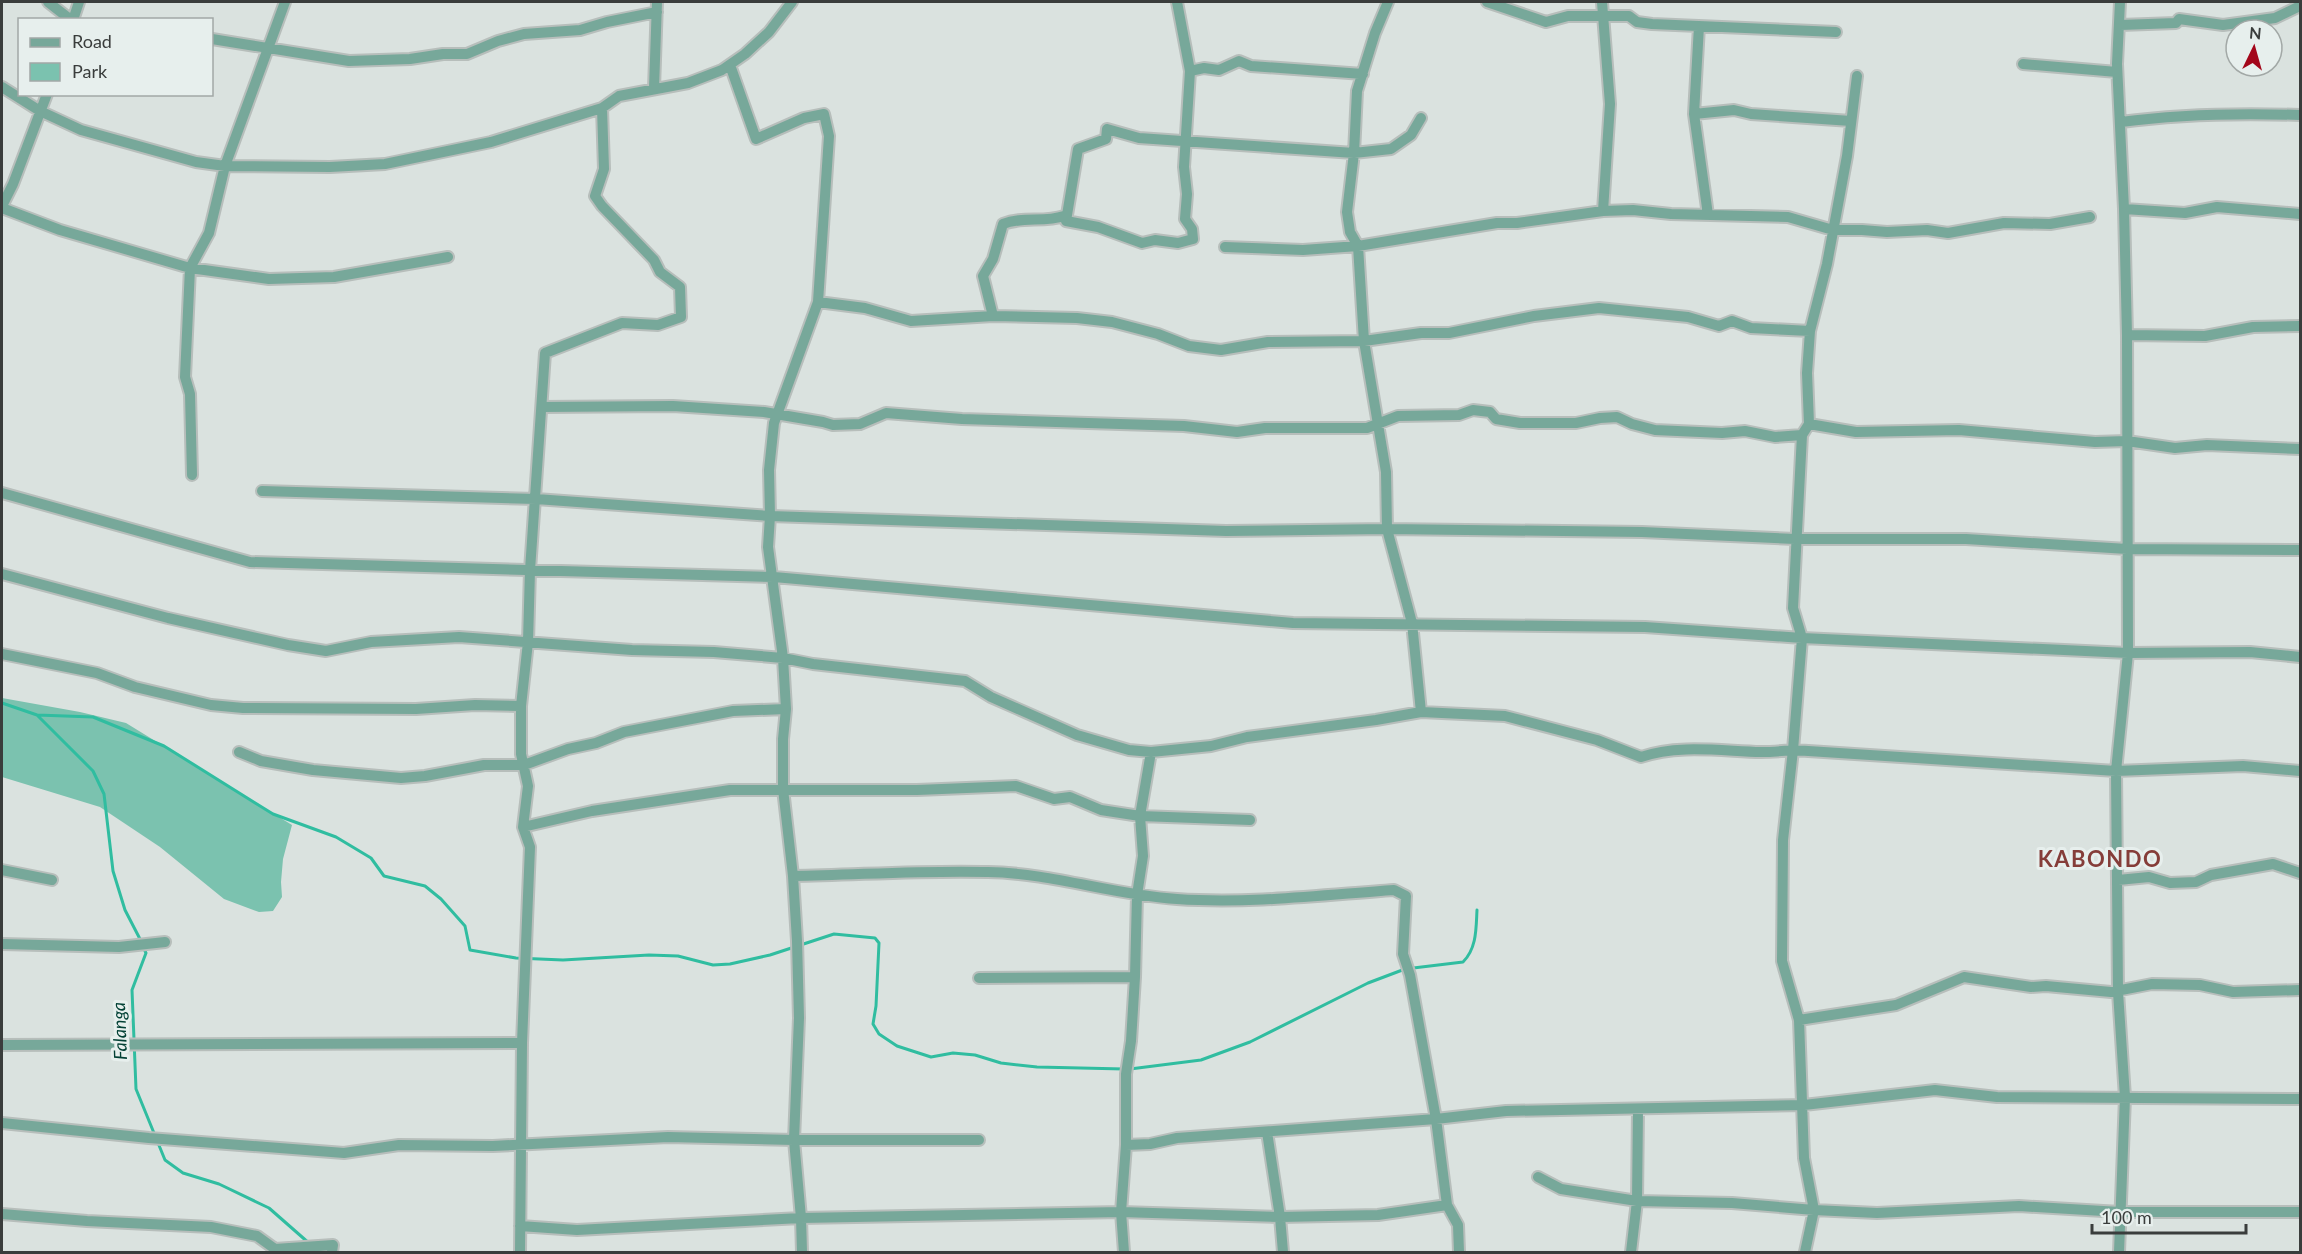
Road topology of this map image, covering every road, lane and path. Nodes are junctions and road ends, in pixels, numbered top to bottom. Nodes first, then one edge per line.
1 (48, 2) edge
2 (79, 2) edge
3 (285, 2) edge
4 (669, 2) edge
5 (788, 2) edge
6 (1177, 2) edge
7 (1388, 2) edge
8 (1487, 2) edge
9 (1602, 2) edge
10 (2120, 2) edge
11 (657, 6) edge
12 (2301, 6) edge
13 (1604, 15) junction
14 (69, 18) edge
15 (73, 18) edge
16 (2120, 25) junction
17 (1699, 26) junction
18 (1836, 32) dead end
19 (213, 39) edge
20 (267, 48) junction
21 (2023, 64) dead end
22 (730, 65) junction
23 (1190, 71) junction
24 (2117, 72) junction
25 (1363, 74) junction
26 (1857, 76) dead end
27 (2, 87) edge
28 (654, 88) junction
29 (46, 96) edge
30 (602, 108) junction
31 (40, 111) junction
32 (1694, 114) junction
33 (2301, 115) edge
34 (1421, 118) dead end
35 (1851, 121) junction
36 (2121, 122) junction
37 (1185, 139) junction
38 (1354, 153) junction
39 (225, 166) junction
40 (2, 207) edge
41 (2124, 209) junction
42 (1603, 211) junction
43 (2301, 214) edge
44 (1708, 215) junction
45 (2090, 218) dead end
46 (1066, 221) junction
47 (1833, 230) junction
48 (1358, 246) junction
49 (1225, 247) dead end
50 (448, 257) dead end
51 (190, 268) junction
52 (818, 302) junction
53 (993, 316) junction
54 (2301, 326) edge
55 (1809, 331) junction
56 (2127, 335) junction
57 (1364, 341) junction
58 (542, 407) junction
59 (776, 419) junction
60 (1379, 423) junction
61 (1809, 424) junction
62 (1802, 435) junction
63 (2127, 441) junction
64 (2301, 449) edge
65 (192, 475) dead end
66 (262, 491) dead end
67 (2, 493) edge
68 (537, 500) junction
69 (770, 516) junction
70 (1387, 529) junction
71 (1796, 538) junction
72 (2127, 549) junction
73 (2301, 550) edge
74 (530, 570) junction
75 (2, 574) edge
76 (774, 578) junction
77 (1412, 623) junction
78 (1802, 638) junction
79 (528, 642) junction
80 (2, 654) edge
81 (2128, 654) junction
82 (2301, 657) edge
83 (783, 658) junction
84 (521, 706) junction
85 (786, 709) junction
86 (1421, 711) junction
87 (1793, 750) junction
88 (239, 752) dead end
89 (1150, 752) junction
90 (524, 765) junction
91 (2116, 771) junction
92 (2301, 771) edge
93 (783, 789) junction
94 (1140, 816) junction
95 (1250, 820) dead end
96 (523, 827) junction
97 (2, 870) edge
98 (2301, 873) edge
99 (793, 876) junction
100 (2118, 879) junction
101 (52, 880) dead end
102 (1137, 895) junction
103 (165, 942) dead end
104 (2, 944) edge
105 (1135, 977) junction
106 (979, 978) dead end
107 (2301, 990) edge
108 (2118, 992) junction
109 (1799, 1020) junction
110 (522, 1043) junction
111 (2, 1045) edge
112 (2125, 1097) junction
113 (2301, 1099) edge
114 (1804, 1106) junction
115 (1638, 1109) junction
116 (1436, 1119) junction
117 (2, 1123) edge
118 (1267, 1132) junction
119 (794, 1140) junction
120 (979, 1140) dead end
121 (521, 1145) junction
122 (1126, 1145) junction
123 (1538, 1177) dead end
124 (1637, 1202) junction
125 (1447, 1205) junction
126 (1814, 1210) junction
127 (1121, 1212) junction
128 (2120, 1212) junction
129 (2301, 1212) edge
130 (2, 1214) edge
131 (1280, 1217) junction
132 (801, 1218) junction
133 (520, 1226) junction
134 (332, 1252) edge
135 (520, 1252) edge
136 (802, 1252) edge
137 (1124, 1252) edge
138 (1283, 1252) edge
139 (1459, 1252) edge
140 (1630, 1252) edge
141 (1805, 1252) edge
142 (2119, 1252) edge

1 - 14 street
2 - 15 street
3 - 20 street
4 - 11 street
5 - 22 street
6 - 23 street
7 - 25 street
8 - 13 street
9 - 13 street
10 - 16 street
11 - 20 street
11 - 28 street
12 - 16 street
13 - 17 street
13 - 42 street
16 - 24 street
17 - 18 street
17 - 32 street
19 - 20 street
20 - 39 street
21 - 24 street
22 - 28 street
22 - 52 street
23 - 25 street
23 - 37 street
24 - 36 street
25 - 38 street
26 - 35 street
27 - 31 street
28 - 30 street
29 - 31 street
30 - 39 street
30 - 58 street
31 - 39 street
31 - 40 street
32 - 35 street
32 - 44 street
33 - 36 street
34 - 38 street
35 - 47 street
36 - 41 street
37 - 38 street
37 - 46 street
37 - 46 street
38 - 48 street
39 - 51 street
40 - 51 street
41 - 43 street
41 - 56 street
42 - 44 street
42 - 48 street
44 - 47 street
45 - 47 street
46 - 53 street
47 - 55 street
48 - 49 street
48 - 57 street
50 - 51 street
51 - 65 street
52 - 53 street
52 - 59 street
53 - 57 street
54 - 56 street
55 - 57 street
55 - 61 street
56 - 63 street
57 - 60 street
58 - 59 street
58 - 68 street
59 - 60 street
59 - 69 street
60 - 62 street
60 - 70 street
61 - 62 street
61 - 63 street
62 - 71 street
63 - 64 street
63 - 72 street
66 - 68 street
67 - 74 street
68 - 69 street
68 - 74 street
69 - 70 street
69 - 76 street
70 - 71 street
70 - 77 street
71 - 72 street
71 - 78 street
72 - 73 street
72 - 81 street
74 - 76 street
74 - 79 street
75 - 79 street
76 - 77 street
76 - 83 street
77 - 78 street
77 - 86 street
78 - 81 street
78 - 87 street
79 - 83 street
79 - 84 street
80 - 84 street
81 - 82 street
81 - 91 street
83 - 85 street
83 - 89 street
84 - 90 street
85 - 90 street
85 - 93 street
86 - 87 street
86 - 89 street
87 - 91 street
87 - 109 street
88 - 90 street
89 - 94 street
90 - 96 street
91 - 92 street
91 - 100 street
93 - 94 street
93 - 96 street
93 - 99 street
94 - 95 street
94 - 102 street
96 - 110 street
97 - 101 street
98 - 100 street
99 - 102 street
99 - 119 street
100 - 108 street
102 - 105 street
102 - 116 street
103 - 104 street
105 - 106 street
105 - 122 street
107 - 108 street
108 - 109 street
108 - 112 street
109 - 114 street
110 - 111 street
110 - 121 street
112 - 113 street
112 - 114 street
112 - 128 street
114 - 115 street
114 - 126 street
115 - 116 street
115 - 124 street
116 - 118 street
116 - 125 street
117 - 121 street
118 - 122 street
118 - 131 street
119 - 120 street
119 - 121 street
119 - 132 street
121 - 133 street
122 - 127 street
123 - 124 street
124 - 126 street
124 - 140 street
125 - 131 street
125 - 139 street
126 - 128 street
126 - 141 street
127 - 131 street
127 - 132 street
127 - 137 street
128 - 129 street
128 - 142 street
130 - 134 street
131 - 138 street
132 - 133 street
132 - 136 street
133 - 135 street

